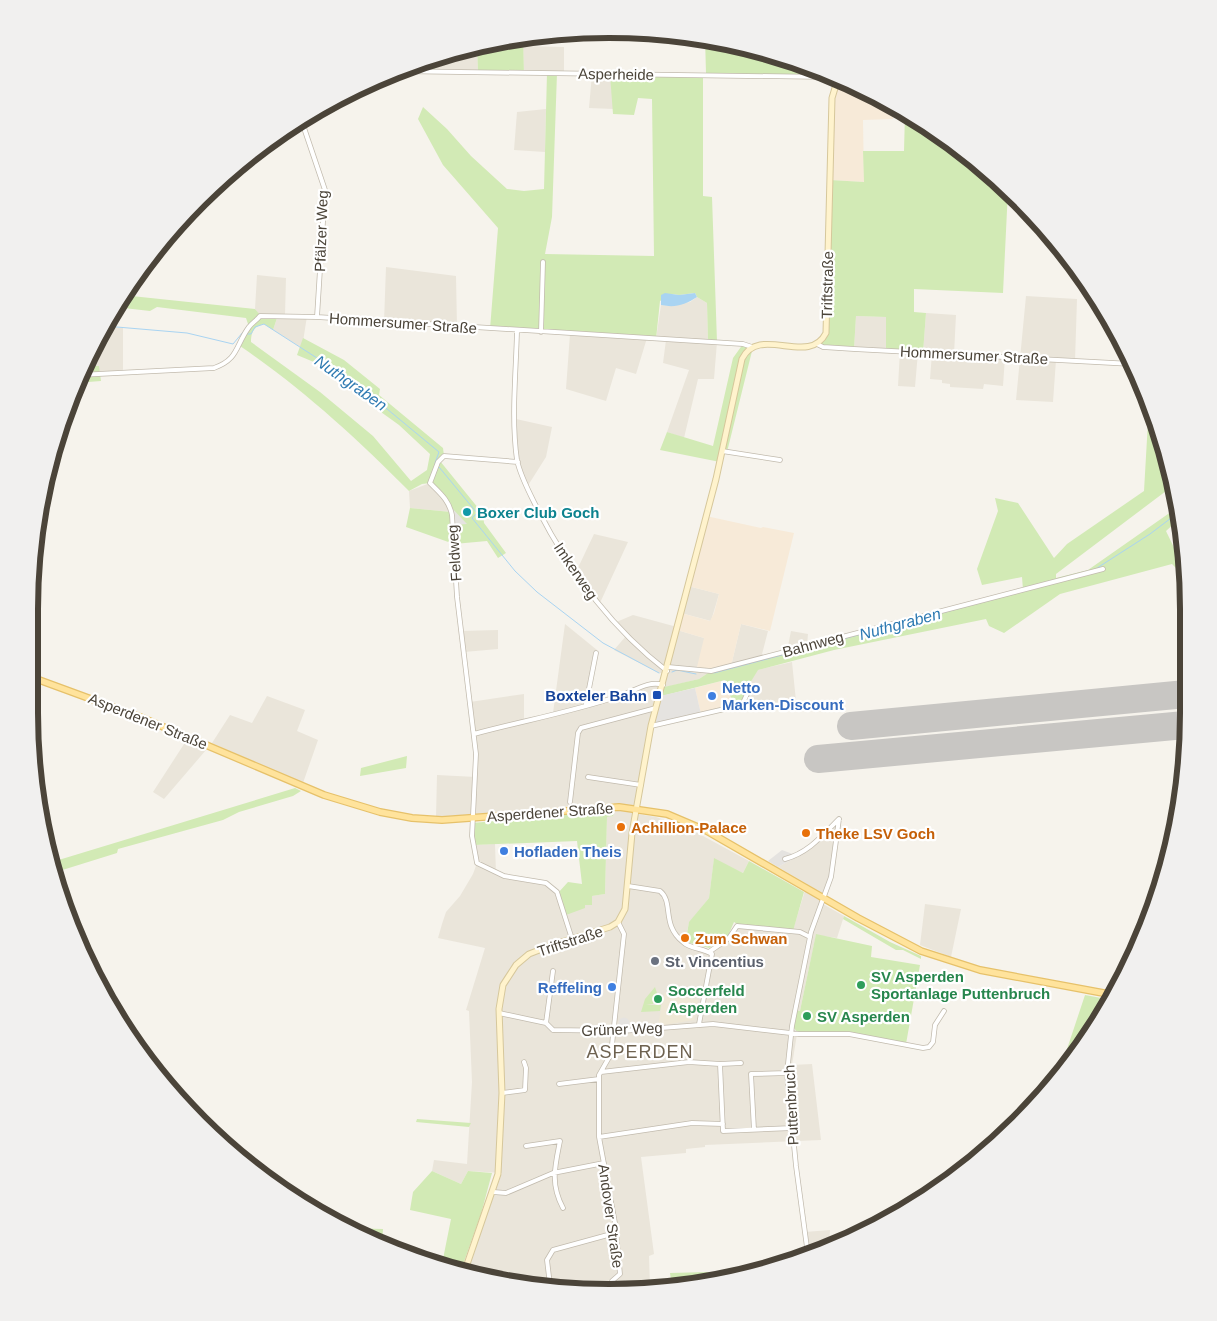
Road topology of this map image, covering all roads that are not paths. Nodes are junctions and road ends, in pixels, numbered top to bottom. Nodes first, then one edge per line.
1 (416, 71) edge
2 (816, 77) edge
3 (838, 86) edge
4 (303, 127) edge
5 (544, 262) dead end
6 (317, 317) junction
7 (516, 331) junction
8 (541, 332) junction
9 (817, 344) junction
10 (752, 347) junction
11 (1124, 364) edge
12 (88, 375) edge
13 (722, 451) junction
14 (780, 460) dead end
15 (518, 462) junction
16 (1103, 569) dead end
17 (596, 653) dead end
18 (667, 669) junction
19 (38, 680) edge
20 (663, 685) junction
21 (748, 692) dead end
22 (586, 704) junction
23 (656, 708) junction
24 (651, 726) junction
25 (474, 734) junction
26 (588, 777) dead end
27 (641, 785) junction
28 (570, 802) dead end
29 (638, 808) junction
30 (473, 818) junction
31 (785, 859) dead end
32 (628, 886) junction
33 (823, 898) junction
34 (618, 922) junction
35 (810, 937) junction
36 (572, 939) junction
37 (709, 952) junction
38 (553, 971) dead end
39 (1105, 993) edge
40 (944, 1011) dead end
41 (499, 1013) junction
42 (546, 1023) junction
43 (699, 1024) junction
44 (613, 1031) junction
45 (791, 1033) junction
46 (524, 1062) dead end
47 (720, 1064) junction
48 (741, 1064) dead end
49 (601, 1072) junction
50 (787, 1073) junction
51 (599, 1079) junction
52 (559, 1084) dead end
53 (502, 1093) junction
54 (723, 1124) junction
55 (793, 1128) junction
56 (754, 1130) junction
57 (599, 1137) junction
58 (526, 1146) dead end
59 (604, 1163) junction
60 (553, 1173) junction
61 (493, 1192) junction
62 (563, 1208) dead end
63 (615, 1233) junction
64 (807, 1247) edge
65 (467, 1265) edge
66 (549, 1280) edge
67 (613, 1284) edge

1 - 2 street, Asperheide
3 - 9 street, Triftstraße
4 - 6 street, Pfälzer Weg
5 - 8 street
6 - 7 street, Hommersumer Straße
6 - 12 street, Hommersumer Straße
7 - 8 street, Hommersumer Straße
7 - 15 street, Imkerweg
8 - 10 street, Hommersumer Straße
9 - 10 street
9 - 11 street, Hommersumer Straße
10 - 13 street, Triftstraße
13 - 14 street
13 - 18 street, Triftstraße
15 - 18 street, Imkerweg
15 - 25 street, Feldweg
16 - 18 street, Bahnweg
17 - 22 street
18 - 20 street, Triftstraße
19 - 30 main road, Asperdener Straße
20 - 22 street
20 - 23 street, Triftstraße
21 - 24 street
22 - 25 street
23 - 24 street, Triftstraße
23 - 28 street
24 - 27 street, Triftstraße
25 - 30 street, Feldweg
26 - 27 street
27 - 29 street, Triftstraße
29 - 30 main road, Asperdener Straße
29 - 32 street, Triftstraße
29 - 33 main road, Asperdener Straße
30 - 36 street, Feldweg
31 - 33 street, Puttenbruch
32 - 34 street, Triftstraße
32 - 37 street
33 - 35 street, Puttenbruch
33 - 39 main road, Asperdener Straße
34 - 36 street, Triftstraße
34 - 44 street, Andover Straße
35 - 37 street
35 - 45 street, Puttenbruch
36 - 41 street, Triftstraße
37 - 43 street
38 - 42 street
40 - 45 street, Grüner Weg
41 - 42 street, Grüner Weg
41 - 53 street, Triftstraße
42 - 44 street, Grüner Weg
43 - 44 street, Grüner Weg
43 - 45 street, Grüner Weg
44 - 49 street, Andover Straße
45 - 50 street, Puttenbruch
46 - 53 street
47 - 48 street
47 - 49 street
47 - 54 street
49 - 51 street, Andover Straße
50 - 55 street, Puttenbruch
50 - 56 street
51 - 52 street
51 - 57 street, Andover Straße
53 - 61 street, Triftstraße
54 - 56 street
54 - 57 street
55 - 56 street
55 - 64 street, Puttenbruch
57 - 59 street, Andover Straße
58 - 60 street
59 - 60 street
59 - 63 street, Andover Straße
60 - 61 street
60 - 62 street
61 - 65 street, Triftstraße
63 - 66 street
63 - 67 street, Andover Straße

